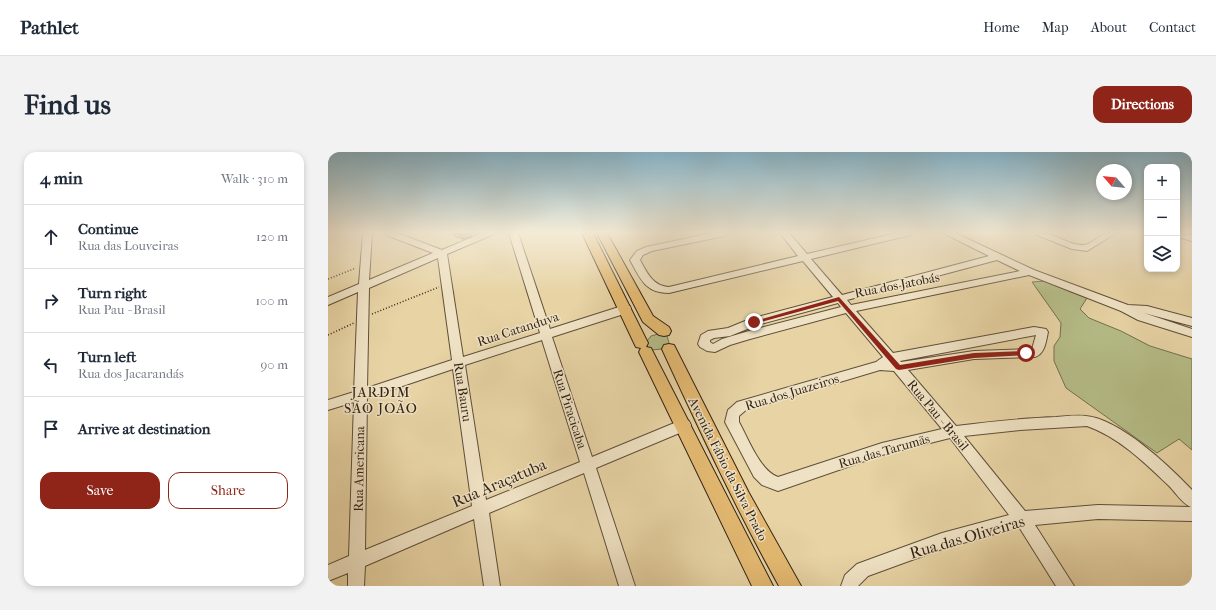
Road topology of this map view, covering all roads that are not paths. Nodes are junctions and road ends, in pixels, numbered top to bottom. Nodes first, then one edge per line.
1 (366, 253) edge
2 (442, 253) joint
3 (520, 253) edge
4 (597, 253) edge
5 (613, 253) edge
6 (640, 253) edge
7 (801, 253) edge
8 (820, 253) edge
9 (990, 253) edge
10 (996, 256) junction
11 (804, 257) junction
12 (1030, 272) junction
13 (363, 286) junction
14 (839, 299) junction
15 (328, 302) edge
16 (1125, 308) junction
17 (626, 309) junction
18 (848, 309) junction
19 (1192, 322) edge
20 (664, 331) junction
21 (1192, 333) edge
22 (546, 334) junction
23 (644, 347) junction
24 (669, 349) junction
25 (458, 363) junction
26 (890, 364) junction
27 (361, 395) junction
28 (328, 405) edge
29 (684, 425) junction
30 (953, 432) junction
31 (588, 465) junction
32 (767, 480) joint
33 (1192, 500) edge
34 (481, 510) junction
35 (1192, 514) edge
36 (1022, 519) junction
37 (357, 561) junction
38 (328, 573) edge
39 (356, 586) edge
40 (492, 586) edge
41 (627, 586) edge
42 (763, 586) edge
43 (791, 586) edge
44 (849, 586) edge
45 (1066, 586) edge

1 - 13 street, Rua Americana
2 - 13 street
2 - 25 street, Rua Bauru
3 - 22 street, Rua Piracicaba
4 - 17 main road, Avenida Fábio da Silva Prado
5 - 20 main road
6 - 11 street
7 - 11 street, Rua Pau - Brasil
8 - 11 street
9 - 10 street
10 - 12 street
10 - 14 street
11 - 14 street, Rua Pau - Brasil
12 - 16 street
12 - 18 street, Rua dos Jatobás
13 - 15 street
13 - 27 street, Rua Americana
14 - 18 street, Rua Pau - Brasil
14 - 18 street, Rua dos Jatobás
16 - 19 street
16 - 21 street
17 - 22 street, Rua Catanduva
17 - 23 main road, Avenida Fábio da Silva Prado
18 - 26 street, Rua Pau - Brasil
20 - 23 main road
20 - 24 main road
22 - 25 street, Rua Catanduva
22 - 31 street, Rua Piracicaba
23 - 24 main road
23 - 29 main road, Avenida Fábio da Silva Prado
24 - 43 main road, Avenida Fábio da Silva Prado
25 - 27 street, Rua Catanduva
25 - 34 street, Rua Bauru
26 - 26 street, Rua dos Juazeiros
26 - 30 street, Rua Pau - Brasil
26 - 32 street, Rua dos Juazeiros
27 - 28 street, Rua Catanduva
27 - 37 street, Rua Americana
29 - 31 street, Rua Araçatuba
29 - 42 main road, Avenida Fábio da Silva Prado
30 - 32 street, Rua das Tarumãs
30 - 33 street, Rua das Tarumãs
30 - 36 street, Rua Pau - Brasil
31 - 34 street, Rua Araçatuba
31 - 41 street, Rua Piracicaba
34 - 37 street, Rua Araçatuba
34 - 40 street, Rua Bauru
35 - 36 street, Rua das Oliveiras
36 - 44 street, Rua das Oliveiras
36 - 45 street, Rua Pau - Brasil
37 - 38 street, Rua Araçatuba
37 - 39 street, Rua Americana

